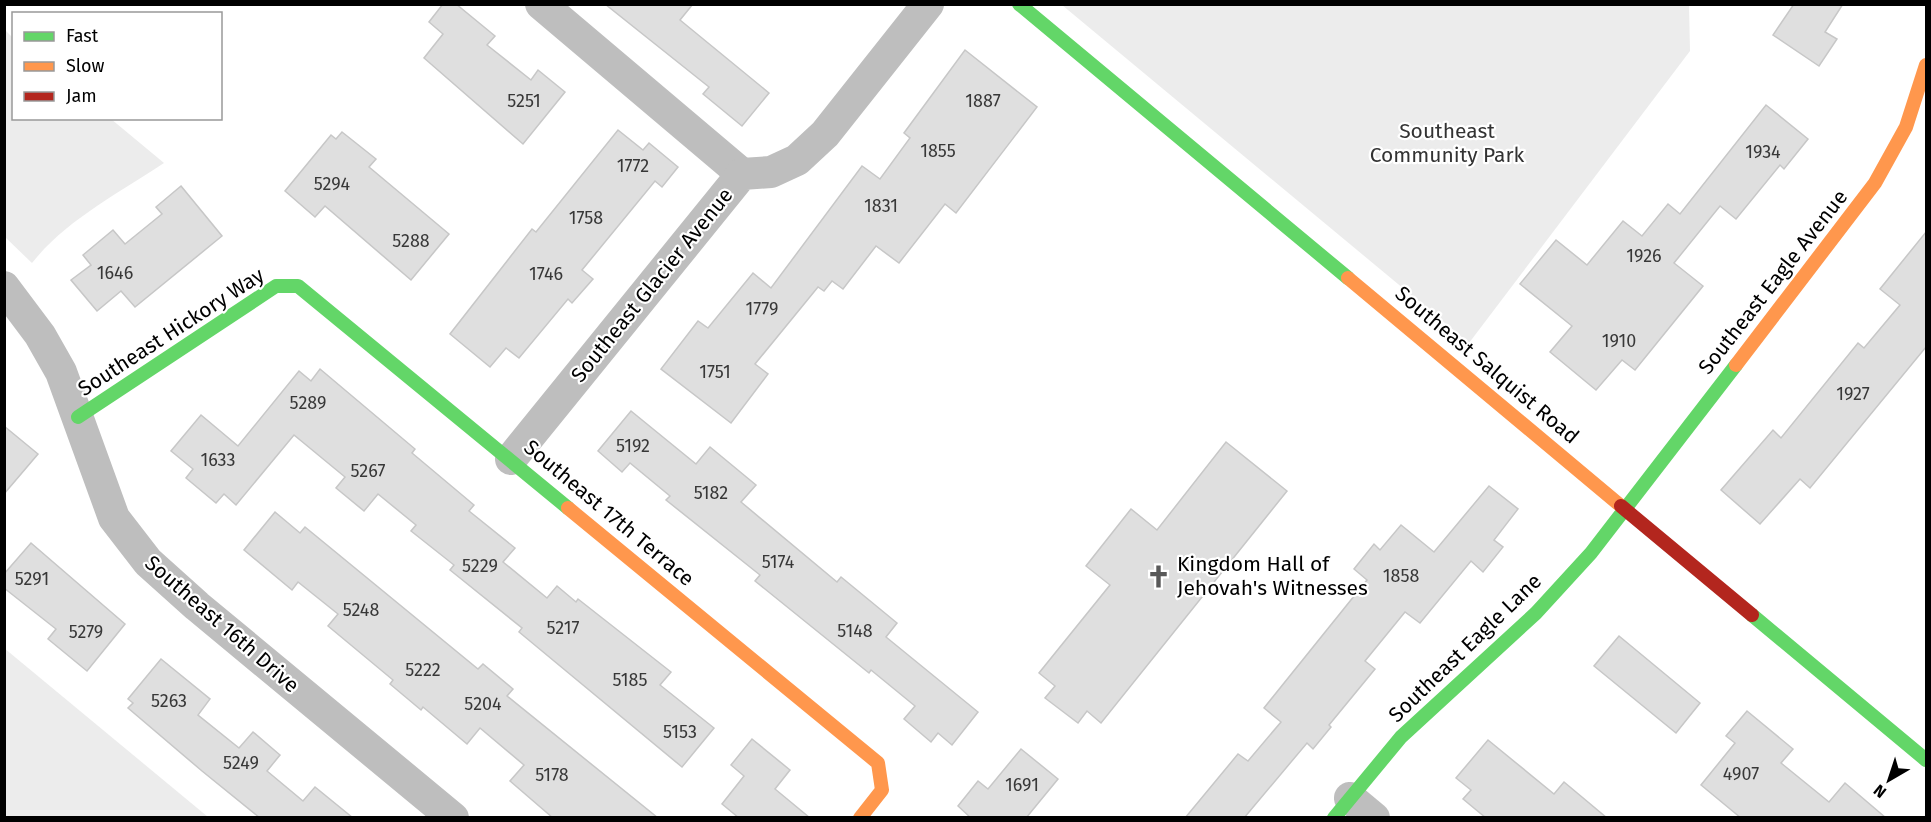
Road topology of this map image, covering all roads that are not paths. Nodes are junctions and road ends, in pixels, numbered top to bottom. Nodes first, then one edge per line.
1 (541, 4) edge
2 (928, 4) edge
3 (1019, 4) edge
4 (1926, 65) edge
5 (742, 174) junction
6 (288, 284) joint
7 (4, 287) edge
8 (78, 417) junction
9 (511, 459) junction
10 (1625, 508) junction
11 (1926, 760) edge
12 (1342, 808) edge
13 (453, 818) edge
14 (860, 818) edge
15 (1374, 818) edge

1 - 5 street
2 - 5 street, Southeast Glacier Avenue
3 - 10 street, Southeast Salquist Road
4 - 10 street, Southeast Eagle Avenue
5 - 9 street, Southeast Glacier Avenue
6 - 8 street, Southeast Hickory Way
6 - 9 street, Southeast 17th Terrace
7 - 8 street, Southeast 16th Drive
8 - 13 street, Southeast 16th Drive
9 - 14 street, Southeast 17th Terrace
10 - 11 street, Southeast Salquist Road
10 - 12 street, Southeast Eagle Lane
12 - 15 street

